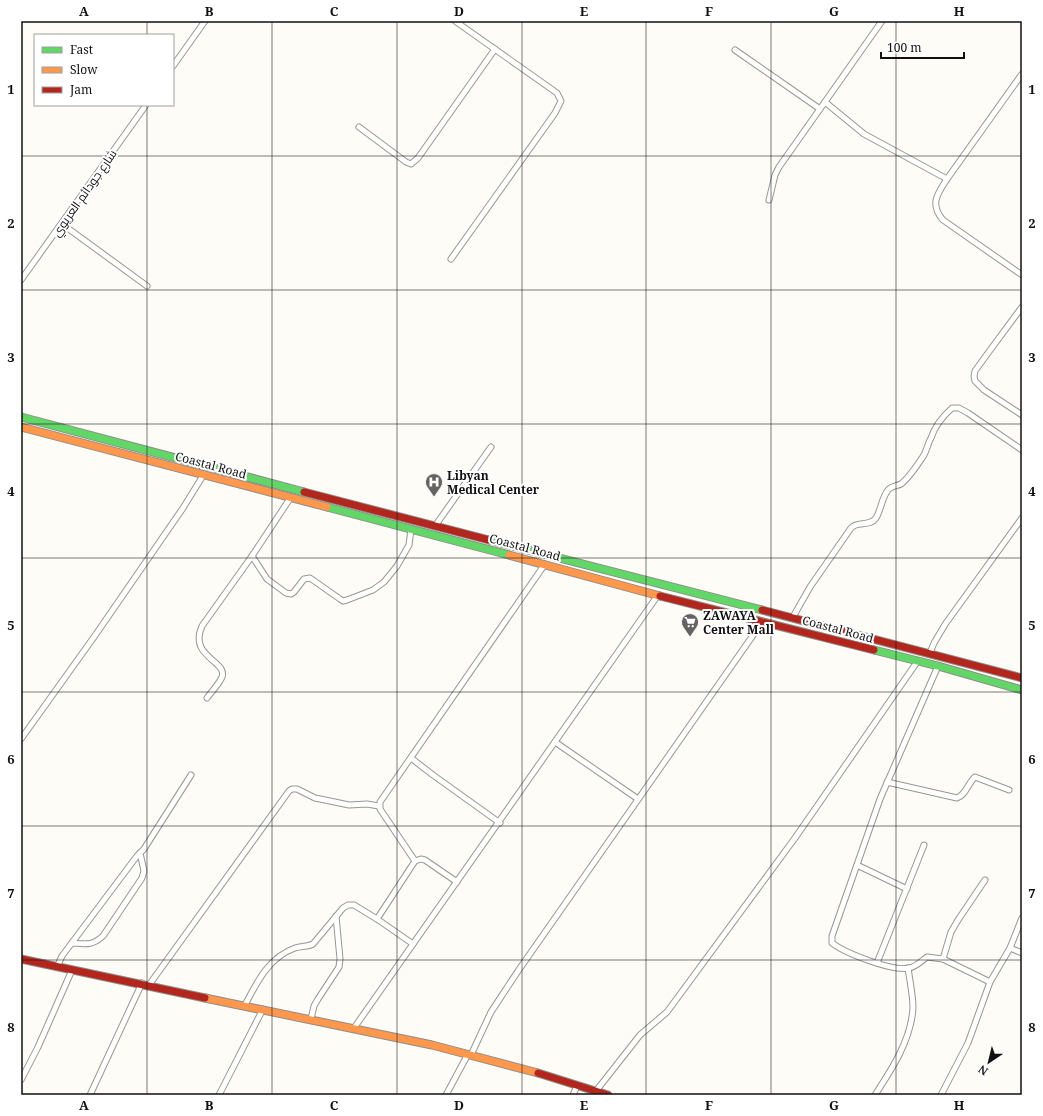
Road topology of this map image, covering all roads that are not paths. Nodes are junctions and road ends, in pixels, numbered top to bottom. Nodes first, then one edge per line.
1 (205, 21) edge
2 (455, 21) edge
3 (882, 21) edge
4 (495, 49) junction
5 (735, 50) dead end
6 (174, 65) edge
7 (1022, 74) edge
8 (825, 102) junction
9 (145, 106) edge
10 (820, 109) junction
11 (359, 127) dead end
12 (947, 179) junction
13 (769, 200) dead end
14 (62, 224) junction
15 (451, 259) dead end
16 (1022, 275) edge
17 (21, 280) edge
18 (147, 286) dead end
19 (1022, 307) edge
20 (1022, 415) edge
21 (21, 418) edge
22 (21, 427) edge
23 (491, 447) dead end
24 (1022, 450) edge
25 (204, 474) junction
26 (291, 497) junction
27 (1022, 518) edge
28 (435, 526) junction
29 (411, 528) junction
30 (252, 556) junction
31 (545, 564) junction
32 (658, 595) junction
33 (793, 617) junction
34 (763, 621) junction
35 (930, 653) junction
36 (918, 662) junction
37 (938, 666) junction
38 (1022, 678) edge
39 (1022, 690) edge
40 (207, 698) dead end
41 (21, 739) edge
42 (555, 742) junction
43 (411, 758) junction
44 (191, 775) dead end
45 (887, 782) junction
46 (1009, 790) dead end
47 (638, 799) junction
48 (379, 806) junction
49 (500, 823) junction
50 (924, 845) dead end
51 (140, 853) junction
52 (415, 861) junction
53 (857, 865) junction
54 (985, 880) dead end
55 (457, 882) junction
56 (907, 889) junction
57 (336, 916) junction
58 (1022, 918) edge
59 (377, 919) junction
60 (72, 943) junction
61 (413, 944) junction
62 (1010, 948) junction
63 (1022, 953) edge
64 (21, 959) edge
65 (943, 959) junction
66 (877, 963) junction
67 (57, 967) junction
68 (908, 968) junction
69 (72, 970) junction
70 (990, 982) junction
71 (146, 984) junction
72 (245, 1005) junction
73 (263, 1009) junction
74 (311, 1019) junction
75 (354, 1028) junction
76 (470, 1054) junction
77 (21, 1080) edge
78 (578, 1086) junction
79 (596, 1091) junction
80 (90, 1095) edge
81 (219, 1095) edge
82 (446, 1095) edge
83 (573, 1095) edge
84 (608, 1095) edge
85 (875, 1095) edge
86 (941, 1095) edge

1 - 6 street
2 - 4 street
3 - 8 street
4 - 11 street
4 - 15 street
5 - 10 street
7 - 12 street
8 - 10 street
8 - 12 street
9 - 14 street, شارع جودائم العريوي
10 - 13 street
12 - 16 street
14 - 17 street, شارع جودائم العريوي
14 - 18 street
19 - 20 street
21 - 28 main road, Coastal Road
22 - 25 main road, Coastal Road
23 - 28 street
24 - 33 street
25 - 26 main road, Coastal Road
25 - 41 street
26 - 29 main road, Coastal Road
26 - 30 street
27 - 35 street
28 - 33 main road, Coastal Road
29 - 30 street
29 - 31 main road, Coastal Road
30 - 40 street
31 - 32 main road, Coastal Road
31 - 43 street
32 - 34 main road, Coastal Road
32 - 42 street
33 - 35 main road, Coastal Road
34 - 36 main road, Coastal Road
34 - 47 street
35 - 38 main road, Coastal Road
36 - 37 main road, Coastal Road
36 - 79 street
37 - 39 main road, Coastal Road
37 - 45 street
42 - 47 street
42 - 49 street
43 - 48 street
43 - 49 street
44 - 51 street
45 - 46 street
45 - 53 street
47 - 76 street
48 - 52 street
48 - 71 street
49 - 55 street
50 - 56 street
51 - 60 street
51 - 60 street
52 - 55 street
52 - 59 street
53 - 56 street
53 - 66 street
54 - 65 street
55 - 61 street
56 - 66 street
57 - 59 street
57 - 72 street
57 - 74 street
58 - 62 street
59 - 61 street
60 - 67 street
61 - 75 street
62 - 63 street
62 - 70 street
64 - 67 main road
65 - 68 street
65 - 70 street
66 - 68 street
67 - 69 main road
68 - 85 street
69 - 71 main road
69 - 77 street
70 - 86 street
71 - 72 main road
71 - 80 street
72 - 73 main road
73 - 74 main road
73 - 81 street
74 - 75 main road
75 - 76 main road
76 - 78 main road
76 - 82 street
78 - 79 main road
78 - 83 street
79 - 84 main road

